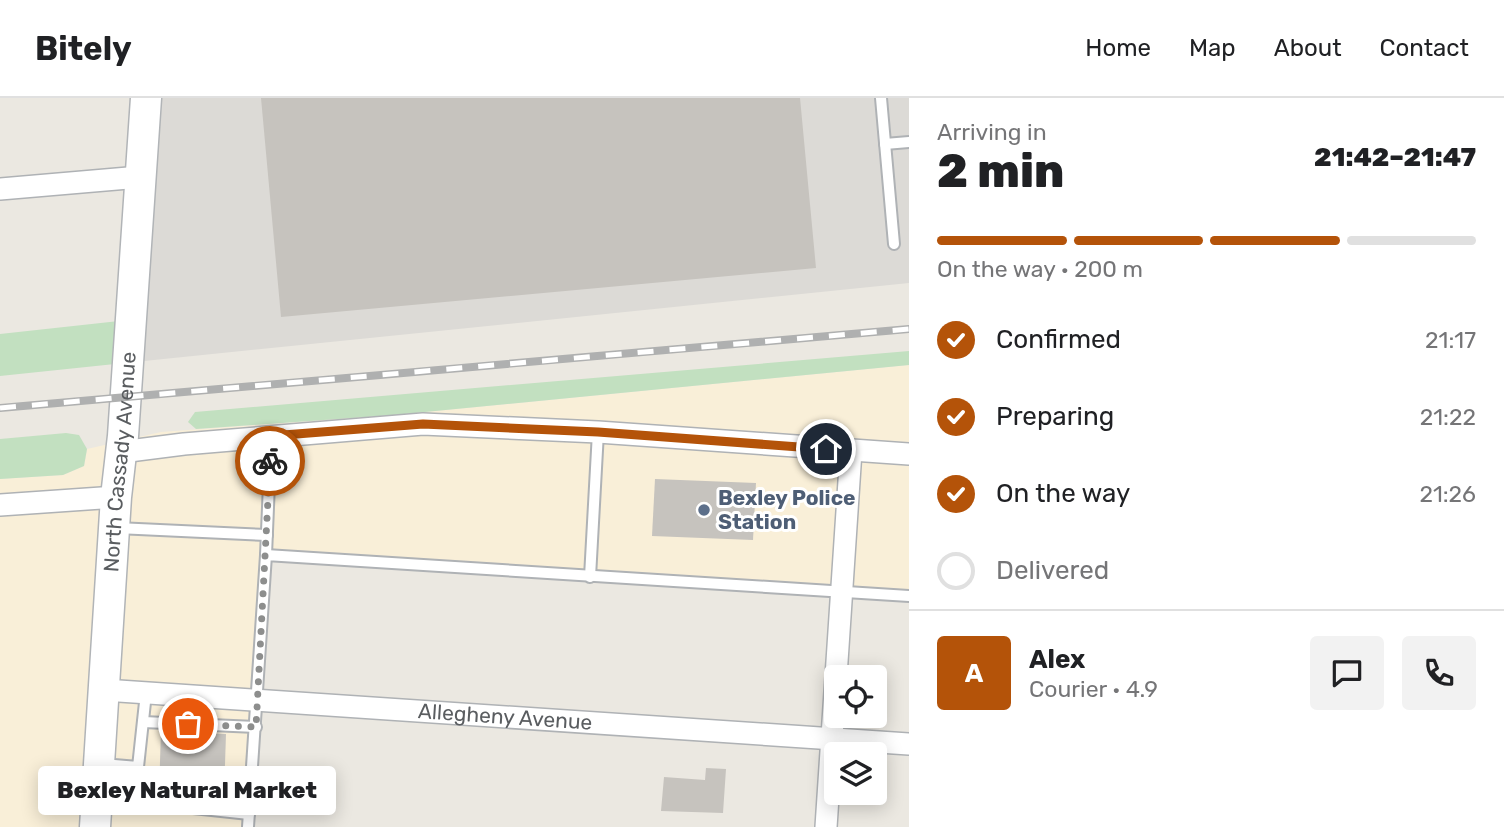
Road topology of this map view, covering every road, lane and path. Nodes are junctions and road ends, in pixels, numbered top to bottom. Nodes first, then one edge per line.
1 (146, 98) edge
2 (881, 98) edge
3 (909, 142) edge
4 (886, 144) junction
5 (141, 177) junction
6 (0, 189) edge
7 (894, 244) dead end
8 (598, 432) junction
9 (271, 436) junction
10 (851, 451) junction
11 (121, 452) junction
12 (909, 454) edge
13 (116, 496) junction
14 (0, 505) edge
15 (114, 528) junction
16 (267, 535) junction
17 (266, 555) junction
18 (590, 577) junction
19 (842, 592) junction
20 (909, 596) edge
21 (104, 690) junction
22 (146, 693) junction
23 (258, 701) junction
24 (143, 722) junction
25 (256, 727) junction
26 (832, 739) junction
27 (909, 744) edge
28 (99, 763) junction
29 (138, 767) junction
30 (249, 814) junction
31 (95, 827) edge
32 (248, 827) edge
33 (826, 827) edge

1 - 5 street, North Cassady Avenue
2 - 4 lane
3 - 4 lane
4 - 7 lane
5 - 6 street
5 - 11 street, North Cassady Avenue
8 - 9 street
8 - 10 street
8 - 18 lane
9 - 11 street
9 - 16 lane
10 - 12 street
10 - 19 street
11 - 13 street, North Cassady Avenue
13 - 14 street
13 - 15 street, North Cassady Avenue
15 - 16 lane
15 - 21 street, North Cassady Avenue
16 - 17 lane
17 - 18 lane
17 - 23 lane
18 - 19 lane
19 - 20 lane
19 - 26 street
21 - 22 street, Allegheny Avenue
21 - 28 street, North Cassady Avenue
22 - 23 street, Allegheny Avenue
22 - 24 lane
23 - 25 lane
23 - 26 street, Allegheny Avenue
24 - 25 lane
24 - 29 lane
25 - 30 lane
26 - 27 street, Allegheny Avenue
26 - 33 street
28 - 29 lane
28 - 31 street, North Cassady Avenue
29 - 30 lane
30 - 32 lane

